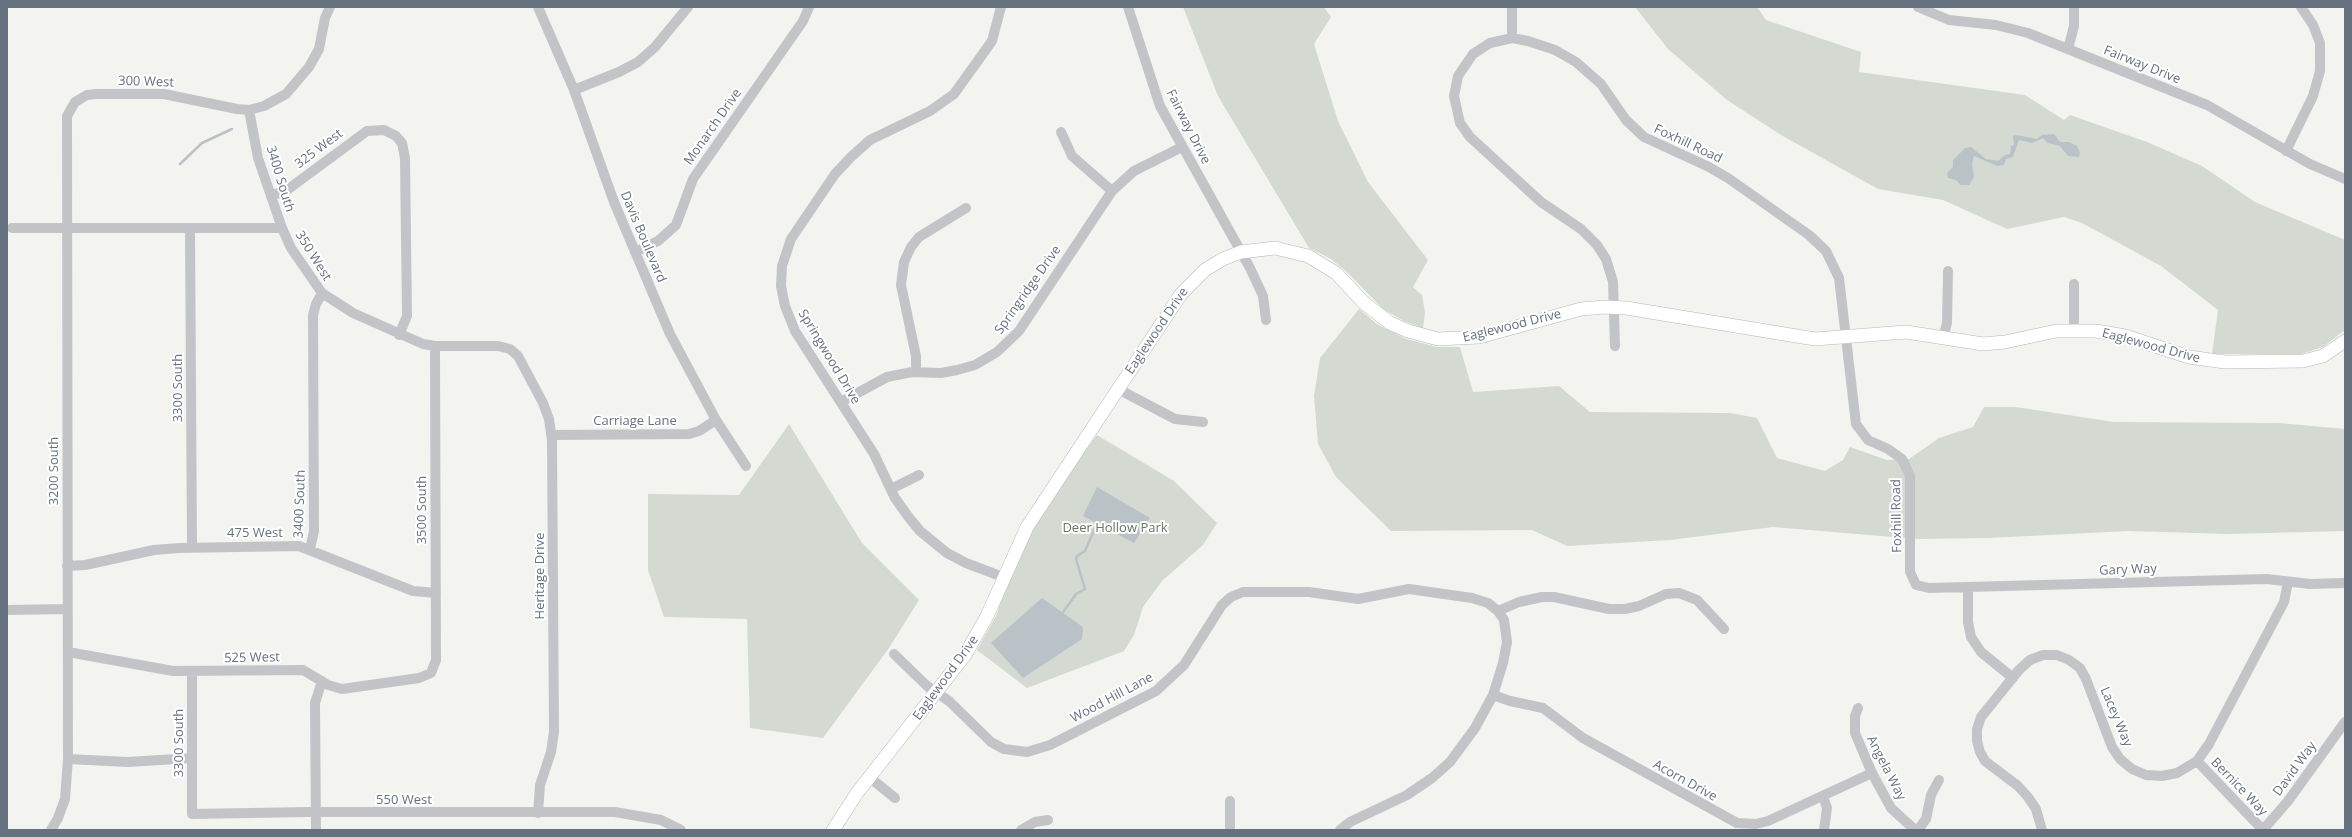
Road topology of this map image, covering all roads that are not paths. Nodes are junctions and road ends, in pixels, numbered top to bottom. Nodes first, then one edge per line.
1 (330, 7) edge
2 (538, 7) edge
3 (688, 7) edge
4 (809, 7) edge
5 (1001, 7) edge
6 (1128, 7) edge
7 (1512, 7) edge
8 (1918, 7) edge
9 (2074, 7) edge
10 (2301, 7) edge
11 (1512, 38) junction
12 (2068, 49) junction
13 (574, 90) junction
14 (70, 108) joint
15 (249, 110) junction
16 (1060, 132) dead end
17 (1182, 147) junction
18 (2286, 151) junction
19 (2345, 179) edge
20 (1112, 191) junction
21 (271, 196) junction
22 (966, 208) dead end
23 (12, 228) dead end
24 (66, 228) junction
25 (190, 228) junction
26 (282, 228) junction
27 (635, 252) junction
28 (1242, 252) junction
29 (1948, 271) dead end
30 (2074, 284) dead end
31 (322, 293) junction
32 (1615, 307) junction
33 (1266, 320) dead end
34 (2074, 330) junction
35 (399, 335) junction
36 (1845, 338) junction
37 (1944, 338) junction
38 (2345, 341) edge
39 (435, 346) junction
40 (1615, 346) dead end
41 (510, 349) joint
42 (916, 372) junction
43 (1118, 389) junction
44 (841, 402) junction
45 (716, 420) junction
46 (1203, 422) dead end
47 (552, 435) junction
48 (746, 466) dead end
49 (919, 475) dead end
50 (891, 489) junction
51 (192, 547) junction
52 (310, 549) junction
53 (67, 566) junction
54 (1003, 577) junction
55 (1914, 582) joint
56 (2288, 582) junction
57 (2345, 583) edge
58 (1968, 587) junction
59 (436, 593) junction
60 (7, 610) edge
61 (67, 610) junction
62 (1498, 611) junction
63 (1724, 628) dead end
64 (68, 652) junction
65 (894, 654) dead end
66 (192, 671) junction
67 (431, 673) joint
68 (2013, 678) junction
69 (322, 681) junction
70 (937, 693) junction
71 (1493, 695) junction
72 (1858, 708) dead end
73 (2345, 722) edge
74 (192, 758) junction
75 (68, 759) junction
76 (2197, 761) junction
77 (1872, 773) junction
78 (869, 777) junction
79 (1939, 780) dead end
80 (1823, 796) junction
81 (895, 798) dead end
82 (1230, 801) dead end
83 (316, 812) junction
84 (538, 813) junction
85 (192, 814) joint
86 (1048, 820) dead end
87 (51, 830) edge
88 (316, 830) edge
89 (681, 830) edge
90 (833, 830) edge
91 (1021, 830) edge
92 (1230, 830) edge
93 (1340, 830) edge
94 (1824, 830) edge
95 (1915, 830) edge
96 (1918, 830) edge
97 (2042, 830) edge
98 (2263, 830) edge

1 - 15 street
2 - 13 street, Davis Boulevard
3 - 13 street
4 - 27 street, Monarch Drive
5 - 44 street, Springwood Drive
6 - 17 street, Fairway Drive
7 - 11 street
8 - 12 street, Fairway Drive
9 - 12 street
10 - 18 street
11 - 32 street, Foxhill Road
11 - 36 street, Foxhill Road
12 - 18 street, Fairway Drive
13 - 27 street, Davis Boulevard
14 - 15 street, 300 West
14 - 24 street, 3200 South
15 - 21 street, 3400 South
16 - 20 street
17 - 20 street, Springridge Drive
17 - 28 street, Fairway Drive
18 - 19 street, Fairway Drive
20 - 42 street, Springridge Drive
21 - 26 street, 3400 South
21 - 35 street, 325 West
22 - 42 street
23 - 24 street, 350 West
24 - 25 street, 350 West
24 - 53 street, 3200 South
25 - 26 street, 350 West
25 - 51 street, 3300 South
26 - 31 street, 350 West
27 - 45 street, Davis Boulevard
28 - 32 main road, Eaglewood Drive
28 - 33 street, Fairway Drive
28 - 43 main road, Eaglewood Drive
29 - 37 street
30 - 34 street
31 - 35 street, 350 West
31 - 52 street, 3400 South
32 - 36 main road, Eaglewood Drive
32 - 40 street, Foxhill Road
34 - 37 main road, Eaglewood Drive
34 - 38 main road, Eaglewood Drive
35 - 39 street, 350 West
36 - 37 main road, Eaglewood Drive
36 - 55 street, Foxhill Road
39 - 41 street, 350 West
39 - 59 street, 3500 South
41 - 47 street, Heritage Drive
42 - 44 street, Springridge Drive
43 - 46 street
43 - 54 main road, Eaglewood Drive
44 - 50 street, Springwood Drive
45 - 47 street, Carriage Lane
45 - 48 street, Davis Boulevard
47 - 84 street, Heritage Drive
49 - 50 street
50 - 54 street, Springwood Drive
51 - 52 street, 475 West
51 - 53 street, 475 West
52 - 59 street, 475 West
53 - 61 street, 3200 South
54 - 70 main road, Eaglewood Drive
55 - 58 street, Gary Way
56 - 57 street, Gary Way
56 - 58 street, Gary Way
56 - 76 street, Lacey Way
58 - 68 street
59 - 67 street, 3500 South
60 - 61 street
61 - 64 street, 3200 South
62 - 63 street
62 - 70 street, Wood Hill Lane
62 - 71 street
64 - 66 street, 525 West
64 - 75 street, 3200 South
65 - 70 street, Wood Hill Lane
66 - 69 street, 525 West
66 - 74 street, 3300 South
67 - 69 street, 525 West
68 - 76 street, Lacey Way
68 - 97 street, Lacey Way
69 - 83 street
70 - 78 main road, Eaglewood Drive
71 - 80 street, Acorn Drive
71 - 93 street
72 - 77 street, Angela Way
73 - 98 street, David Way
74 - 75 street
74 - 85 street, 3300 South
75 - 87 street, 3200 South
76 - 98 street, Bernice Way
77 - 80 street, Acorn Drive
77 - 95 street, Angela Way
78 - 81 street
78 - 90 main road, Eaglewood Drive
79 - 96 street
80 - 94 street
82 - 92 street
83 - 84 street, 550 West
83 - 85 street, 550 West
83 - 88 street
84 - 89 street, 550 West
86 - 91 street

